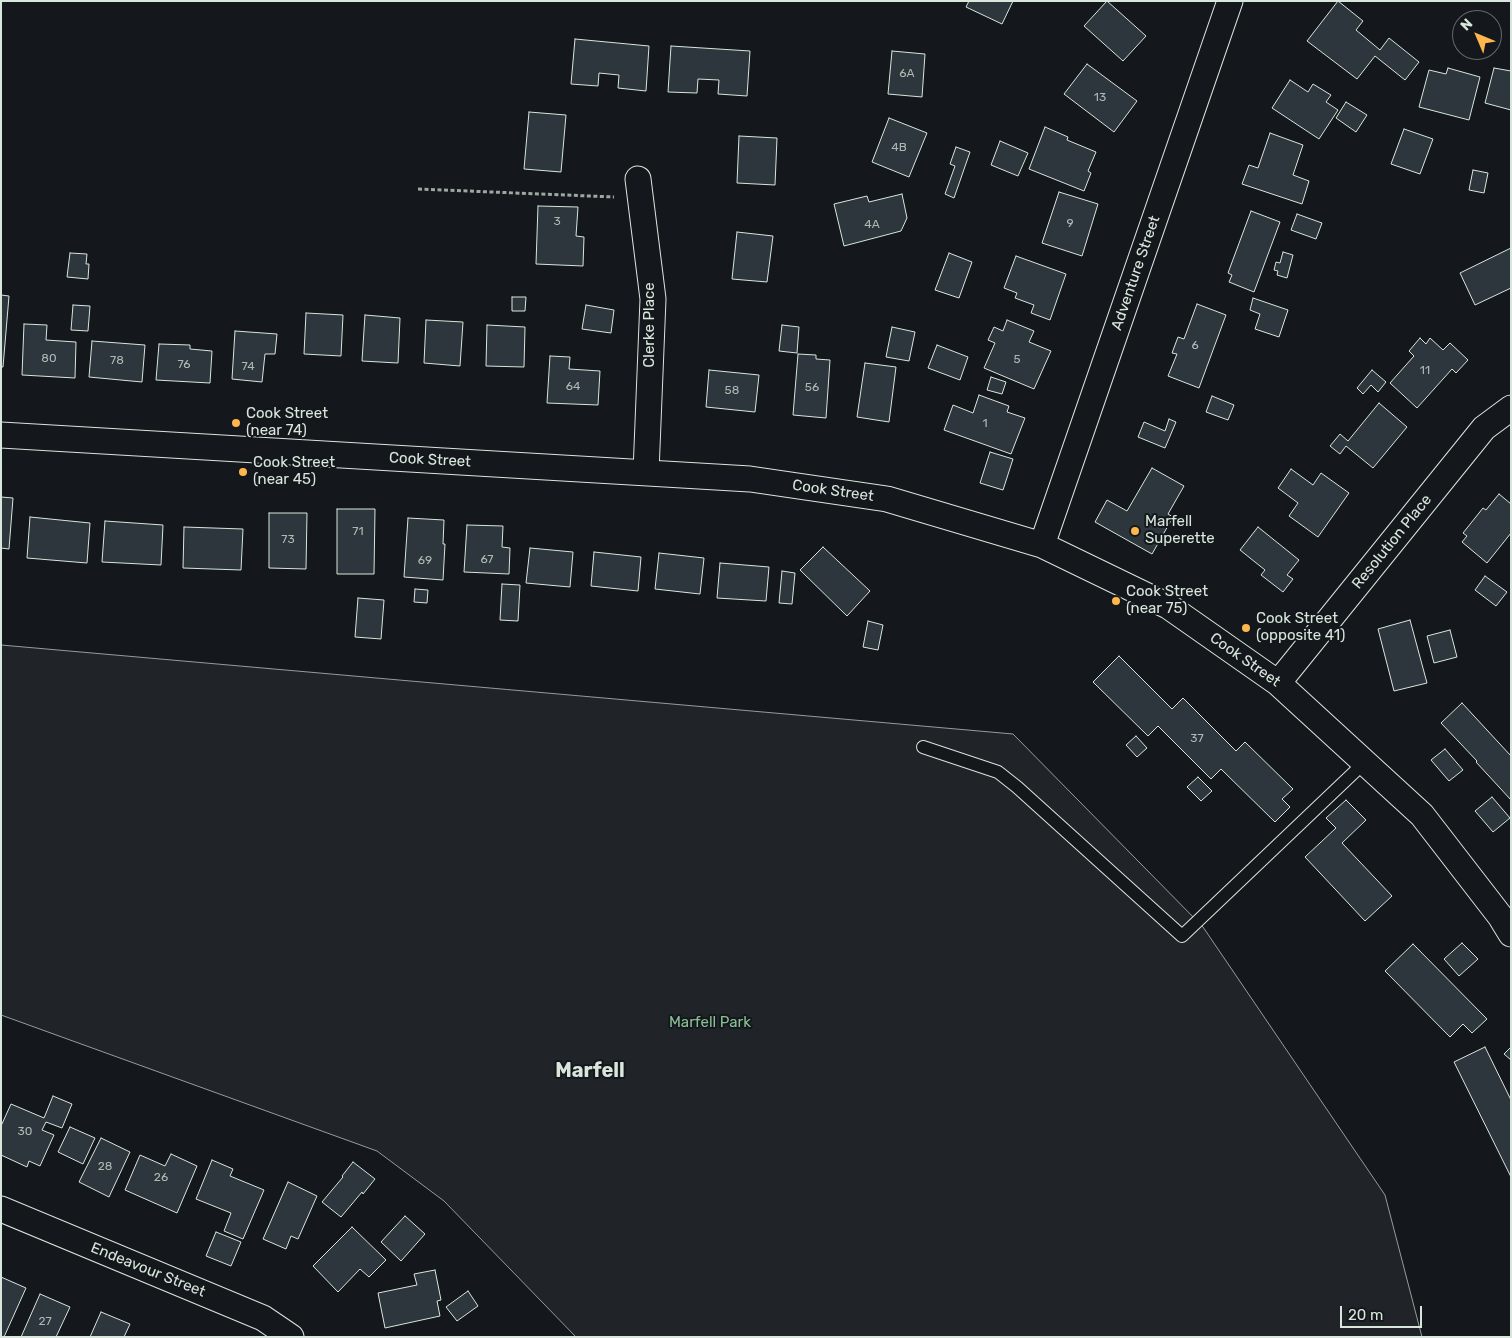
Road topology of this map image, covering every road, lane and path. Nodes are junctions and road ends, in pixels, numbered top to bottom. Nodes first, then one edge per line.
1 (1230, 1) edge
2 (639, 188) joint
3 (418, 189) dead end
4 (1511, 408) edge
5 (1, 435) edge
6 (646, 472) junction
7 (1042, 545) junction
8 (1278, 683) junction
9 (923, 746) dead end
10 (1365, 762) junction
11 (1507, 919) edge
12 (1, 1209) edge
13 (291, 1337) edge

1 - 7 street, Adventure Street
2 - 3 path
2 - 6 street, Clerke Place
4 - 8 street, Resolution Place
5 - 6 street, Cook Street
6 - 7 street, Cook Street
7 - 8 street, Cook Street
8 - 10 street, Cook Street
9 - 10 lane
10 - 11 street, Cook Street
12 - 13 street, Endeavour Street

